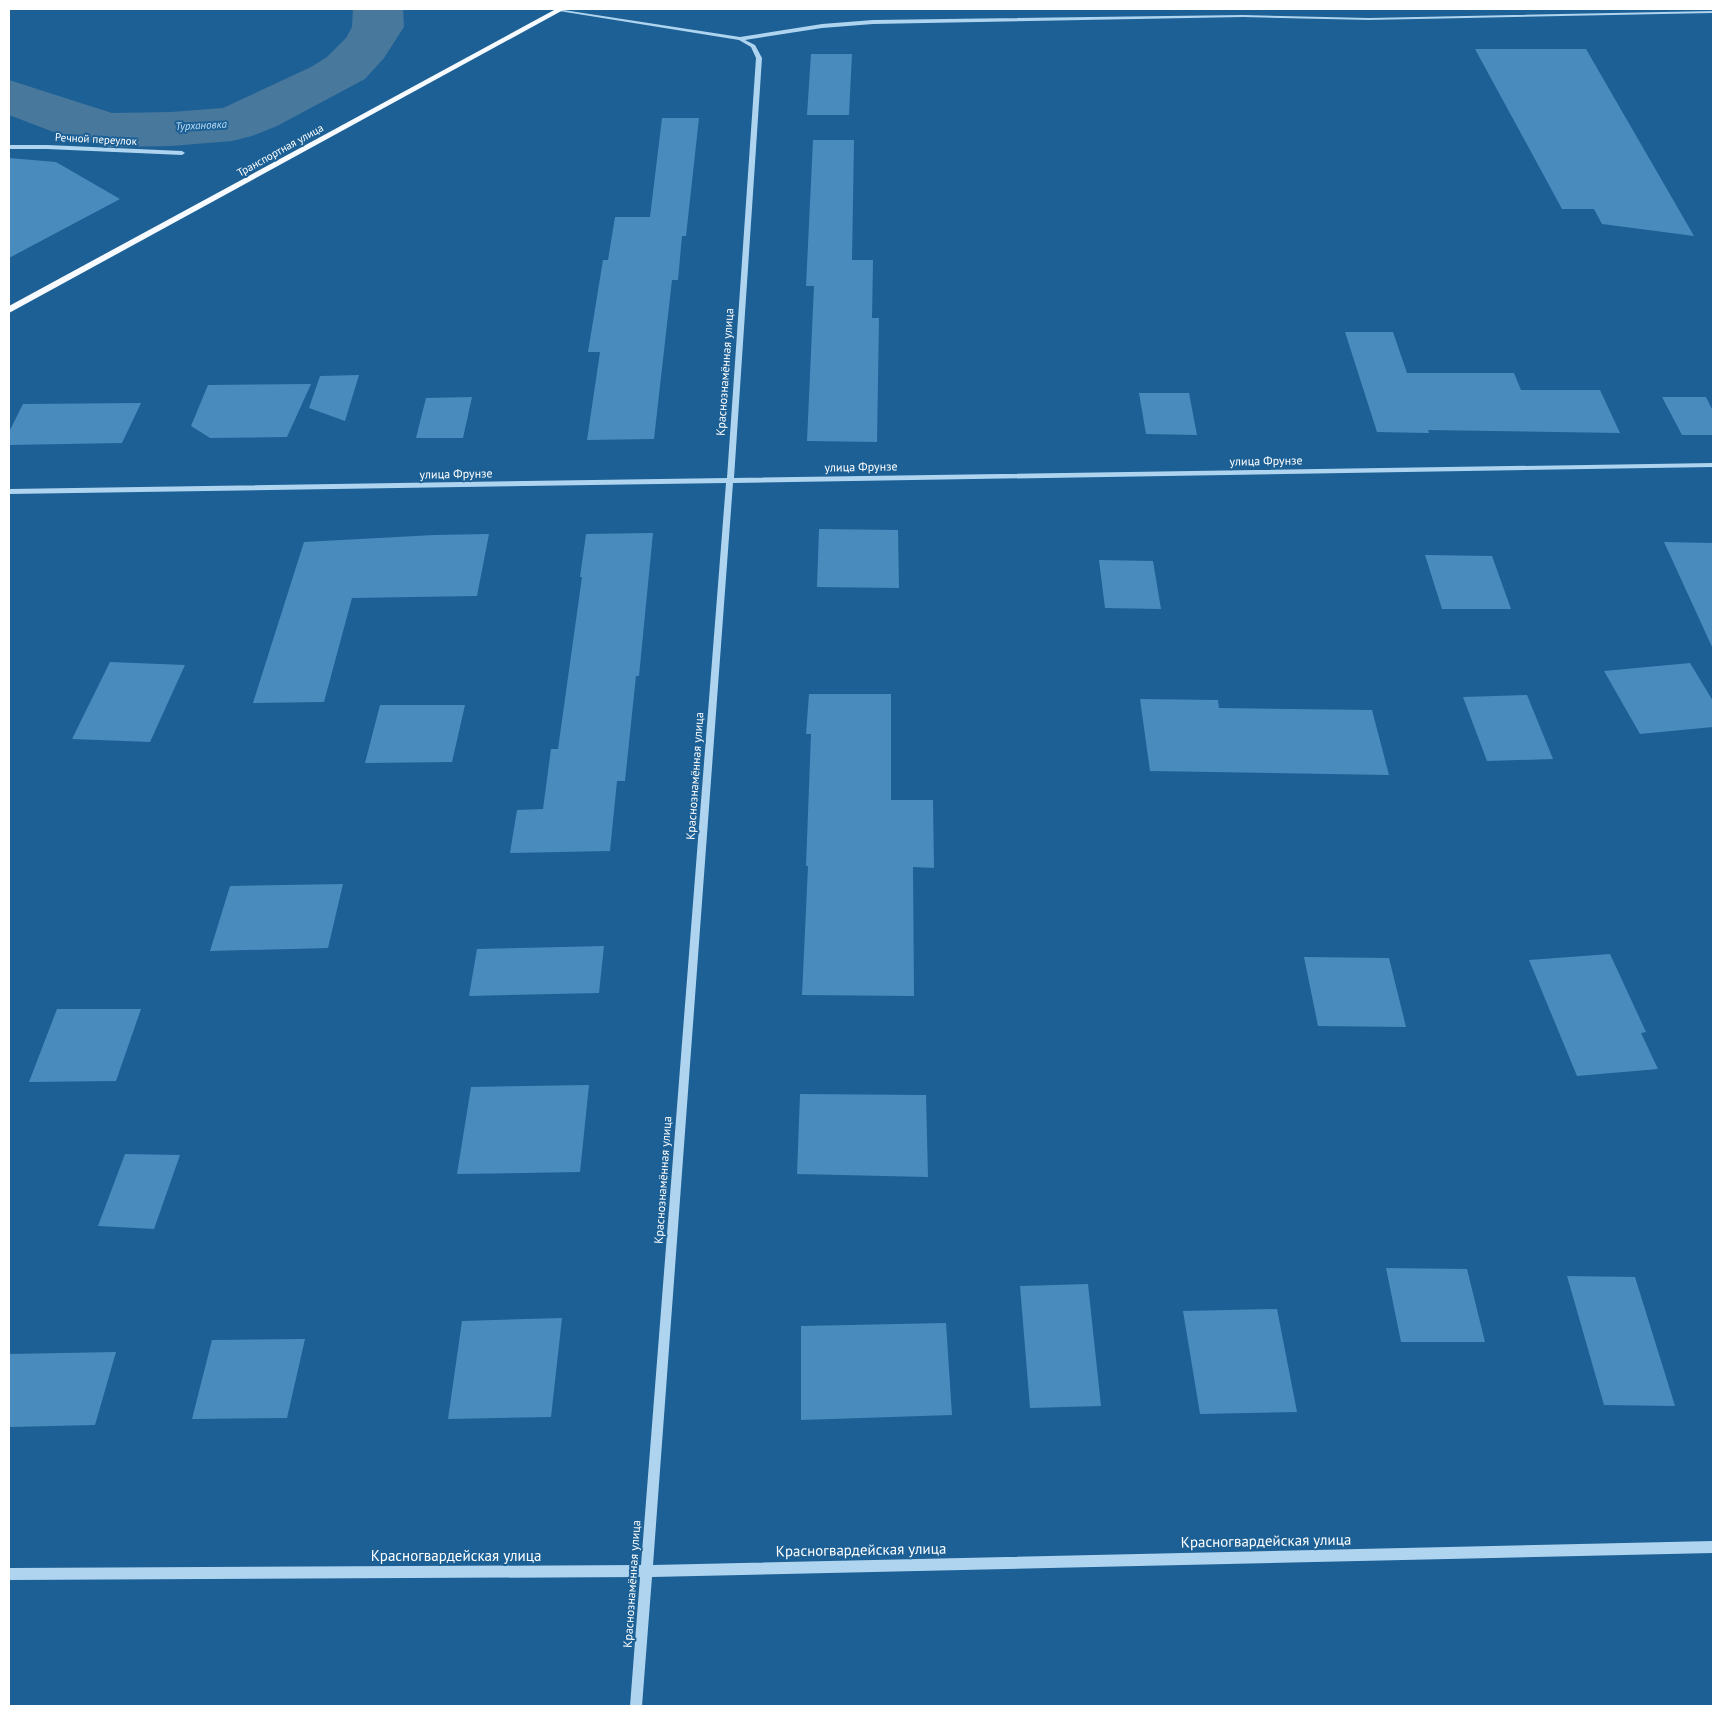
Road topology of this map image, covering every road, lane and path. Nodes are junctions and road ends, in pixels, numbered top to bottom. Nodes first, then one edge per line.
1 (560, 9) edge
2 (1713, 12) edge
3 (740, 39) junction
4 (9, 147) edge
5 (182, 153) dead end
6 (9, 310) edge
7 (1713, 465) edge
8 (730, 480) junction
9 (9, 492) edge
10 (1713, 1547) edge
11 (645, 1571) junction
12 (9, 1574) edge
13 (636, 1706) edge

1 - 3 street
1 - 6 main road, Транспортная улица
2 - 3 street
3 - 8 street, Краснознамённая улица
4 - 5 street, Речной переулок
7 - 8 street, улица Фрунзе
8 - 9 street, улица Фрунзе
8 - 11 street, Краснознамённая улица
10 - 11 street, Красногвардейская улица
11 - 12 street, Красногвардейская улица
11 - 13 street, Краснознамённая улица

